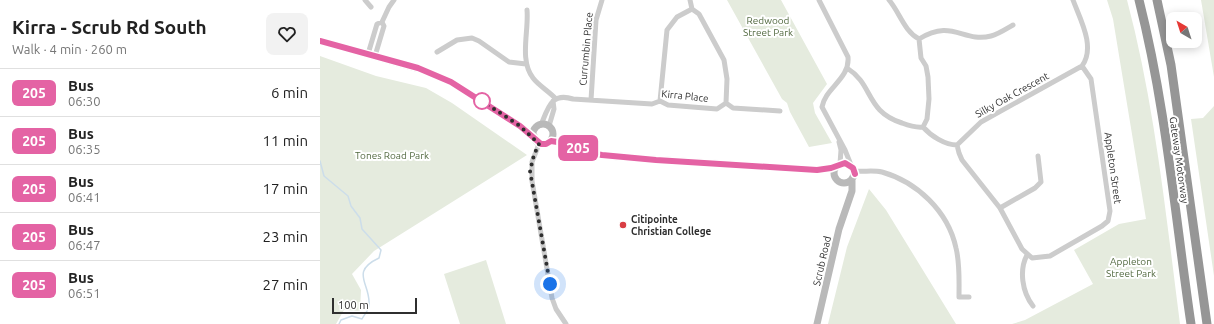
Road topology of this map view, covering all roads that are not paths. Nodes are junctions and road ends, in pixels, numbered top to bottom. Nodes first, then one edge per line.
1 (365, 0) edge
2 (394, 0) edge
3 (602, 0) edge
4 (690, 0) edge
5 (819, 0) edge
6 (889, 0) edge
7 (1073, 0) edge
8 (1139, 0) edge
9 (1157, 0) edge
10 (371, 7) dead end
11 (692, 9) junction
12 (527, 10) dead end
13 (382, 22) junction
14 (1013, 25) dead end
15 (919, 39) junction
16 (320, 41) edge
17 (437, 52) dead end
18 (368, 54) junction
19 (375, 56) junction
20 (526, 64) junction
21 (1082, 66) junction
22 (847, 68) junction
23 (555, 100) junction
24 (591, 100) junction
25 (660, 101) junction
26 (726, 103) junction
27 (780, 111) dead end
28 (520, 126) junction
29 (542, 126) junction
30 (924, 127) junction
31 (554, 134) junction
32 (534, 136) junction
33 (838, 139) junction
34 (551, 141) junction
35 (564, 143) junction
36 (539, 144) junction
37 (958, 145) junction
38 (1038, 156) dead end
39 (838, 166) junction
40 (853, 168) junction
41 (817, 170) junction
42 (835, 177) junction
43 (852, 180) junction
44 (841, 183) junction
45 (848, 202) junction
46 (1000, 208) junction
47 (1027, 255) junction
48 (969, 297) dead end
49 (1033, 306) dead end
50 (566, 324) edge
51 (817, 324) edge
52 (1191, 324) edge
53 (1207, 324) edge

1 - 10 street
2 - 13 street
3 - 24 street, Currumbin Place
4 - 11 street
5 - 22 street
6 - 15 street
7 - 21 street
8 - 52 highway, Gateway Motorway
9 - 53 highway, Gateway Motorway
11 - 25 street
11 - 26 street
12 - 20 street
13 - 18 street
13 - 19 street
14 - 15 street
15 - 30 street
16 - 18 street
17 - 20 street
18 - 19 street
19 - 28 street
20 - 23 street
21 - 37 street, Silky Oak Crescent
21 - 47 street, Appleton Street
22 - 30 street
22 - 33 street
23 - 24 street, Kirra Place
23 - 29 street
24 - 25 street, Kirra Place
25 - 26 street, Kirra Place
26 - 27 street
28 - 29 street
28 - 32 street
29 - 31 street
29 - 32 street
30 - 37 street
31 - 34 street
31 - 35 street
32 - 36 street
33 - 39 street
33 - 40 street
34 - 35 street
34 - 36 street
35 - 41 street
36 - 50 street
37 - 46 street
38 - 46 street
39 - 40 street
39 - 41 street
39 - 42 street
40 - 43 street
40 - 48 street
41 - 42 street
42 - 44 street
43 - 44 street
43 - 45 street, Scrub Road
44 - 45 street
45 - 51 street, Scrub Road
46 - 47 street
47 - 49 street

